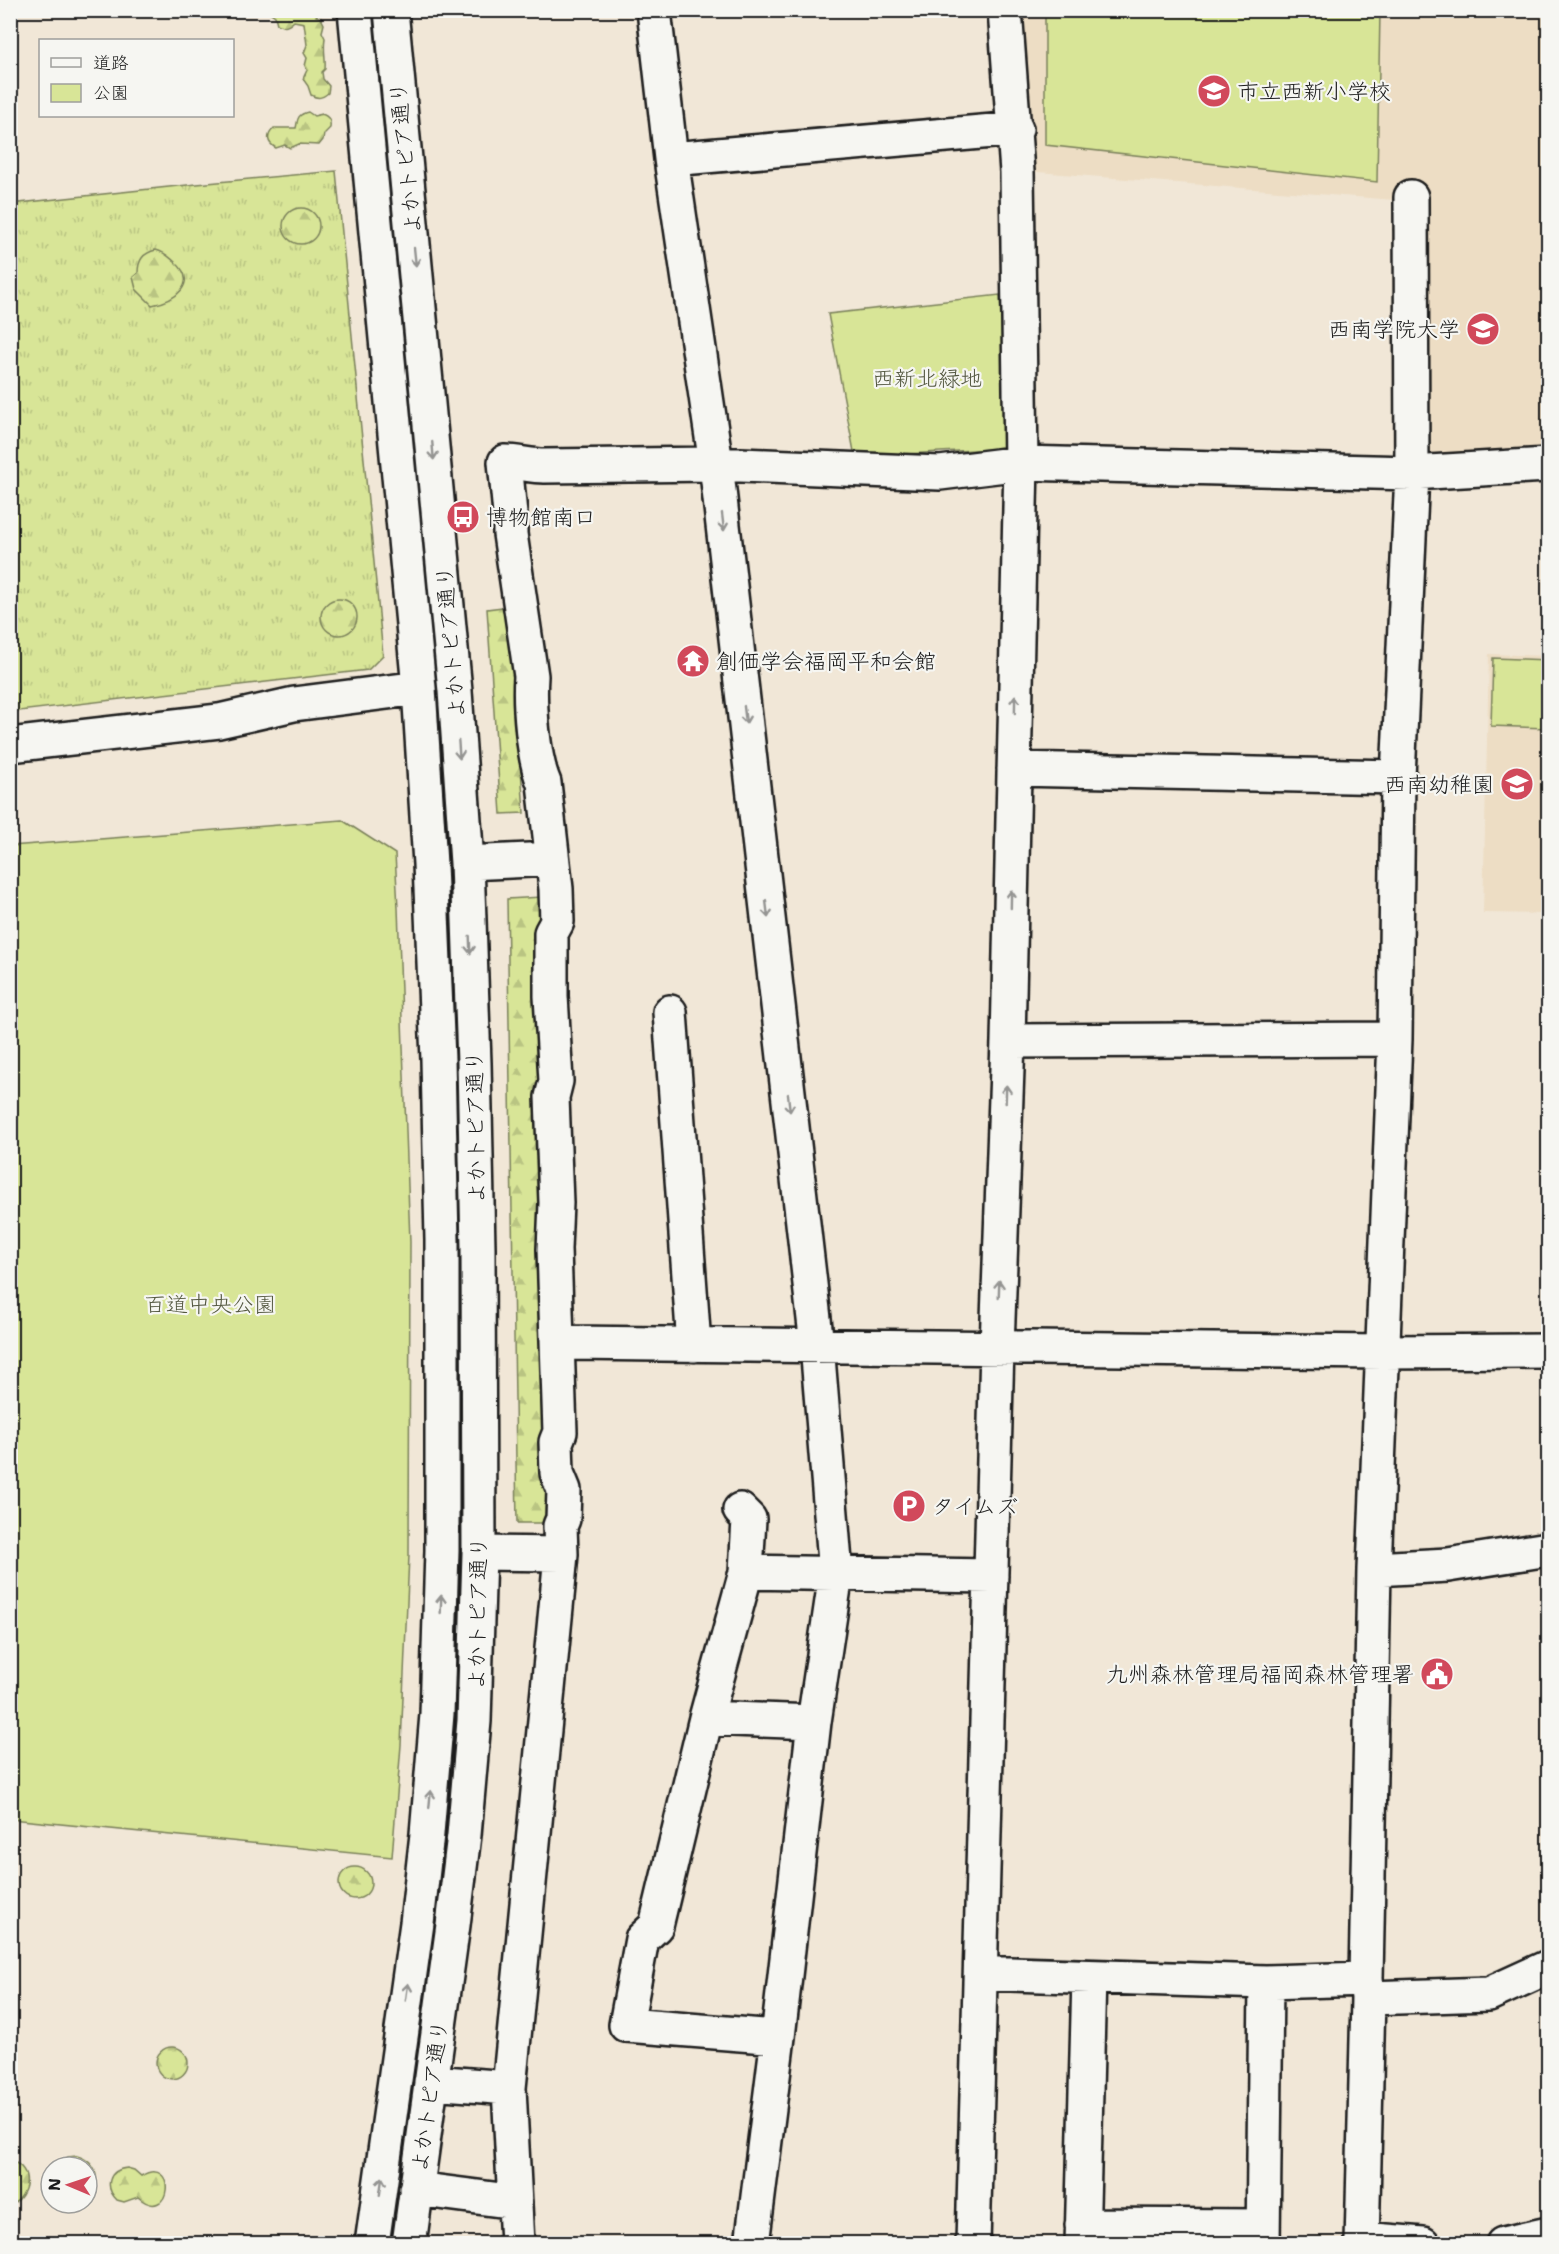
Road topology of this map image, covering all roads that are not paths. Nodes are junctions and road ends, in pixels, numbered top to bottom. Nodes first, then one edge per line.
1 (355, 10) edge
2 (391, 10) edge
3 (654, 10) edge
4 (1005, 10) edge
5 (1016, 129) junction
6 (670, 159) junction
7 (1411, 197) dead end
8 (1021, 463) junction
9 (716, 464) junction
10 (1548, 465) edge
11 (1412, 473) junction
12 (419, 688) junction
13 (10, 745) edge
14 (1014, 769) junction
15 (1398, 777) junction
16 (551, 859) junction
17 (467, 863) junction
18 (670, 1012) dead end
19 (1395, 1039) junction
20 (1008, 1041) junction
21 (570, 1343) dead end
22 (694, 1345) junction
23 (817, 1345) junction
24 (997, 1347) junction
25 (1548, 1351) edge
26 (1383, 1352) junction
27 (740, 1510) dead end
28 (1548, 1549) edge
29 (479, 1553) junction
30 (561, 1554) junction
31 (1374, 1569) junction
32 (746, 1572) junction
33 (836, 1574) junction
34 (991, 1576) junction
35 (706, 1718) junction
36 (814, 1722) junction
37 (1548, 1967) edge
38 (981, 1973) junction
39 (1089, 1977) junction
40 (1266, 1982) junction
41 (1367, 1989) junction
42 (778, 2037) junction
43 (431, 2082) junction
44 (509, 2088) junction
45 (416, 2189) junction
46 (515, 2202) junction
47 (1082, 2234) edge
48 (1548, 2234) edge
49 (1263, 2235) edge
50 (1362, 2241) edge
51 (372, 2244) edge
52 (409, 2244) edge
53 (516, 2244) edge
54 (752, 2244) edge
55 (973, 2244) edge
56 (1423, 2244) edge
57 (1503, 2244) edge

1 - 12 street, よかトピア通り
2 -> 17 street, よかトピア通り
3 - 6 street
4 - 5 street
5 - 6 street
5 - 8 street
6 - 9 street
7 - 11 street
8 - 9 street
8 - 11 street
14 -> 8 street
9 - 16 street
9 -> 23 street
10 - 11 street
11 - 15 street
12 - 13 street
51 -> 12 street, よかトピア通り
14 - 15 street
20 -> 14 street
15 - 19 street
16 - 17 street
16 - 30 street
17 -> 29 street, よかトピア通り
18 - 22 street
19 - 20 street
19 - 26 street
24 -> 20 street
21 - 22 street
22 - 23 street
23 - 24 street
23 - 33 street
24 - 26 street
24 - 34 street
25 - 26 street
26 - 31 street
27 - 32 street
28 - 31 street
29 - 30 street
29 - 43 street, よかトピア通り
30 - 44 street
31 - 41 street
32 - 33 street
32 - 35 street
33 - 34 street
33 - 36 street
34 - 38 street
35 - 36 street
35 - 42 street
36 - 42 street
37 - 41 street
38 - 39 street
38 - 55 street
39 - 40 street
39 - 47 street
40 - 41 street
40 - 49 street
41 - 50 street
42 - 54 street
43 - 44 street
43 - 45 street, よかトピア通り
44 - 46 street
45 - 46 street
45 - 52 street, よかトピア通り
46 - 53 street
47 - 49 street
48 - 57 street
50 - 56 street

